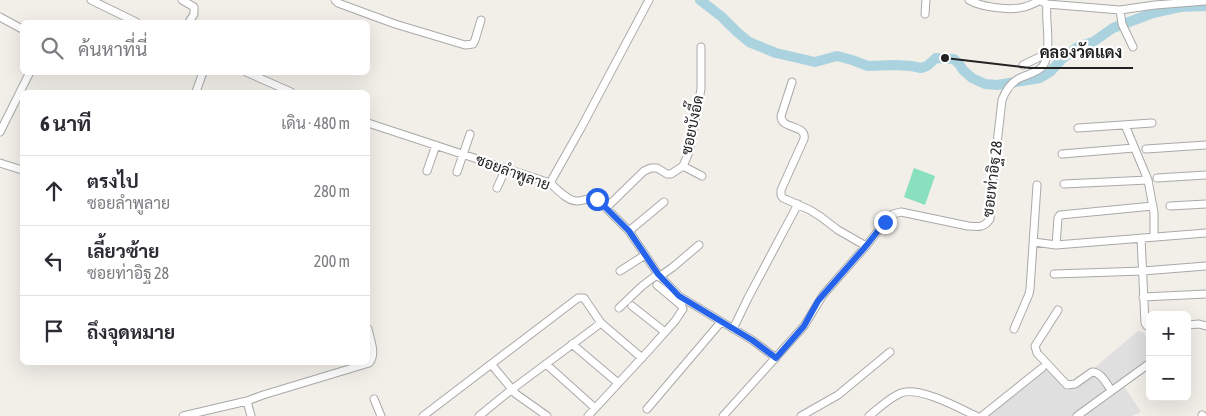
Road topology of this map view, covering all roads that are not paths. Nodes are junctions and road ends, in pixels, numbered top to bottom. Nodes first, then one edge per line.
1 (91, 0) edge
2 (182, 0) edge
3 (335, 0) edge
4 (649, 0) edge
5 (926, 0) edge
6 (969, 0) edge
7 (1039, 0) edge
8 (1206, 1) edge
9 (1072, 3) edge
10 (1047, 4) junction
11 (1120, 10) junction
12 (925, 14) dead end
13 (0, 17) edge
14 (125, 20) edge
15 (190, 20) edge
16 (481, 20) dead end
17 (20, 28) edge
18 (701, 47) dead end
19 (1133, 47) dead end
20 (1048, 53) junction
21 (1023, 65) dead end
22 (28, 75) edge
23 (203, 75) edge
24 (253, 75) edge
25 (792, 82) dead end
26 (21, 90) edge
27 (197, 90) edge
28 (286, 90) edge
29 (20, 92) edge
30 (1152, 123) dead end
31 (370, 124) edge
32 (1125, 125) junction
33 (1078, 128) dead end
34 (0, 132) edge
35 (470, 134) dead end
36 (436, 145) junction
37 (1206, 145) edge
38 (1134, 148) junction
39 (1146, 149) dead end
40 (463, 154) junction
41 (1062, 154) dead end
42 (0, 163) edge
43 (683, 166) junction
44 (506, 168) junction
45 (20, 169) edge
46 (427, 171) dead end
47 (457, 172) dead end
48 (1206, 174) edge
49 (702, 176) dead end
50 (1157, 178) dead end
51 (1148, 180) junction
52 (550, 183) junction
53 (1037, 184) dead end
54 (1064, 184) dead end
55 (497, 188) dead end
56 (664, 202) dead end
57 (798, 204) junction
58 (1206, 204) edge
59 (1153, 206) junction
60 (1170, 206) dead end
61 (606, 208) junction
62 (629, 231) junction
63 (1206, 233) edge
64 (1154, 237) junction
65 (1141, 238) junction
66 (1034, 242) junction
67 (699, 245) dead end
68 (1056, 245) junction
69 (866, 246) junction
70 (645, 255) junction
71 (1206, 266) edge
72 (620, 271) dead end
73 (1143, 271) junction
74 (1054, 274) dead end
75 (658, 276) junction
76 (657, 285) dead end
77 (1206, 294) edge
78 (1143, 297) junction
79 (632, 306) dead end
80 (619, 308) dead end
81 (1058, 310) dead end
82 (721, 322) junction
83 (601, 323) junction
84 (1146, 324) edge
85 (1191, 325) edge
86 (1206, 326) edge
87 (733, 328) junction
88 (1014, 329) dead end
89 (665, 332) junction
90 (370, 338) edge
91 (572, 344) junction
92 (890, 352) dead end
93 (642, 358) junction
94 (776, 358) junction
95 (370, 362) edge
96 (491, 364) junction
97 (546, 364) junction
98 (362, 365) edge
99 (1146, 366) edge
100 (1042, 368) dead end
101 (618, 383) junction
102 (511, 390) junction
103 (1111, 390) junction
104 (374, 399) dead end
105 (247, 401) junction
106 (595, 408) junction
107 (647, 409) dead end
108 (183, 416) edge
109 (251, 416) edge
110 (381, 416) edge
111 (423, 416) edge
112 (479, 416) edge
113 (547, 416) edge
114 (588, 416) edge
115 (723, 416) edge
116 (802, 416) edge
117 (869, 416) edge
118 (974, 416) edge
119 (982, 416) edge
120 (1077, 416) edge

1 - 14 street
2 - 15 street
3 - 16 street
4 - 52 street
5 - 12 street
6 - 7 street
7 - 10 street
8 - 11 street
9 - 10 street
9 - 11 street
10 - 20 street
11 - 19 street
13 - 17 street
18 - 43 street, ซอยบังอี๊ด
20 - 21 street
20 - 69 street, ซอยท่าอิฐ 28
22 - 26 street
23 - 27 street
24 - 28 street
25 - 57 street
29 - 34 street
30 - 32 street
31 - 36 street, ซอยลำพูลาย
32 - 33 street
32 - 38 street
35 - 40 street
36 - 40 street, ซอยลำพูลาย
36 - 46 street
37 - 39 street
38 - 41 street
38 - 51 street
40 - 44 street, ซอยลำพูลาย
40 - 47 street
42 - 45 street
43 - 49 street
43 - 61 street, ซอยบังอี๊ด
44 - 52 street, ซอยลำพูลาย
44 - 55 street
48 - 50 street
51 - 54 street
51 - 59 street
52 - 61 street, ซอยลำพูลาย
53 - 66 street
56 - 62 street
57 - 69 street
57 - 87 street
58 - 60 street
59 - 64 street
59 - 68 street
61 - 62 street, ซอยลำพูลาย
62 - 70 street, ซอยลำพูลาย
63 - 64 street
64 - 65 street
65 - 68 street
65 - 73 street
66 - 68 street
66 - 88 street
67 - 75 street
69 - 94 street, ซอยท่าอิฐ 28
70 - 72 street
70 - 75 street, ซอยลำพูลาย
71 - 73 street
73 - 74 street
73 - 78 street
75 - 80 street
75 - 82 street, ซอยลำพูลาย
76 - 89 street
77 - 78 street
78 - 84 street
79 - 89 street
81 - 103 street
82 - 87 street, ซอยลำพูลาย
82 - 107 street
83 - 91 street
83 - 93 street
83 - 96 street
85 - 86 street
87 - 94 street, ซอยลำพูลาย
89 - 93 street
90 - 95 street
91 - 97 street
91 - 101 street
92 - 116 street
93 - 101 street
94 - 115 street, ซอยท่าอิฐ 28
96 - 102 street
96 - 111 street
97 - 102 street
97 - 106 street
98 - 105 street
99 - 103 street
100 - 119 street
101 - 106 street
102 - 112 street
102 - 113 street
103 - 120 street
104 - 110 street
105 - 108 street
105 - 109 street
106 - 114 street
117 - 118 street

